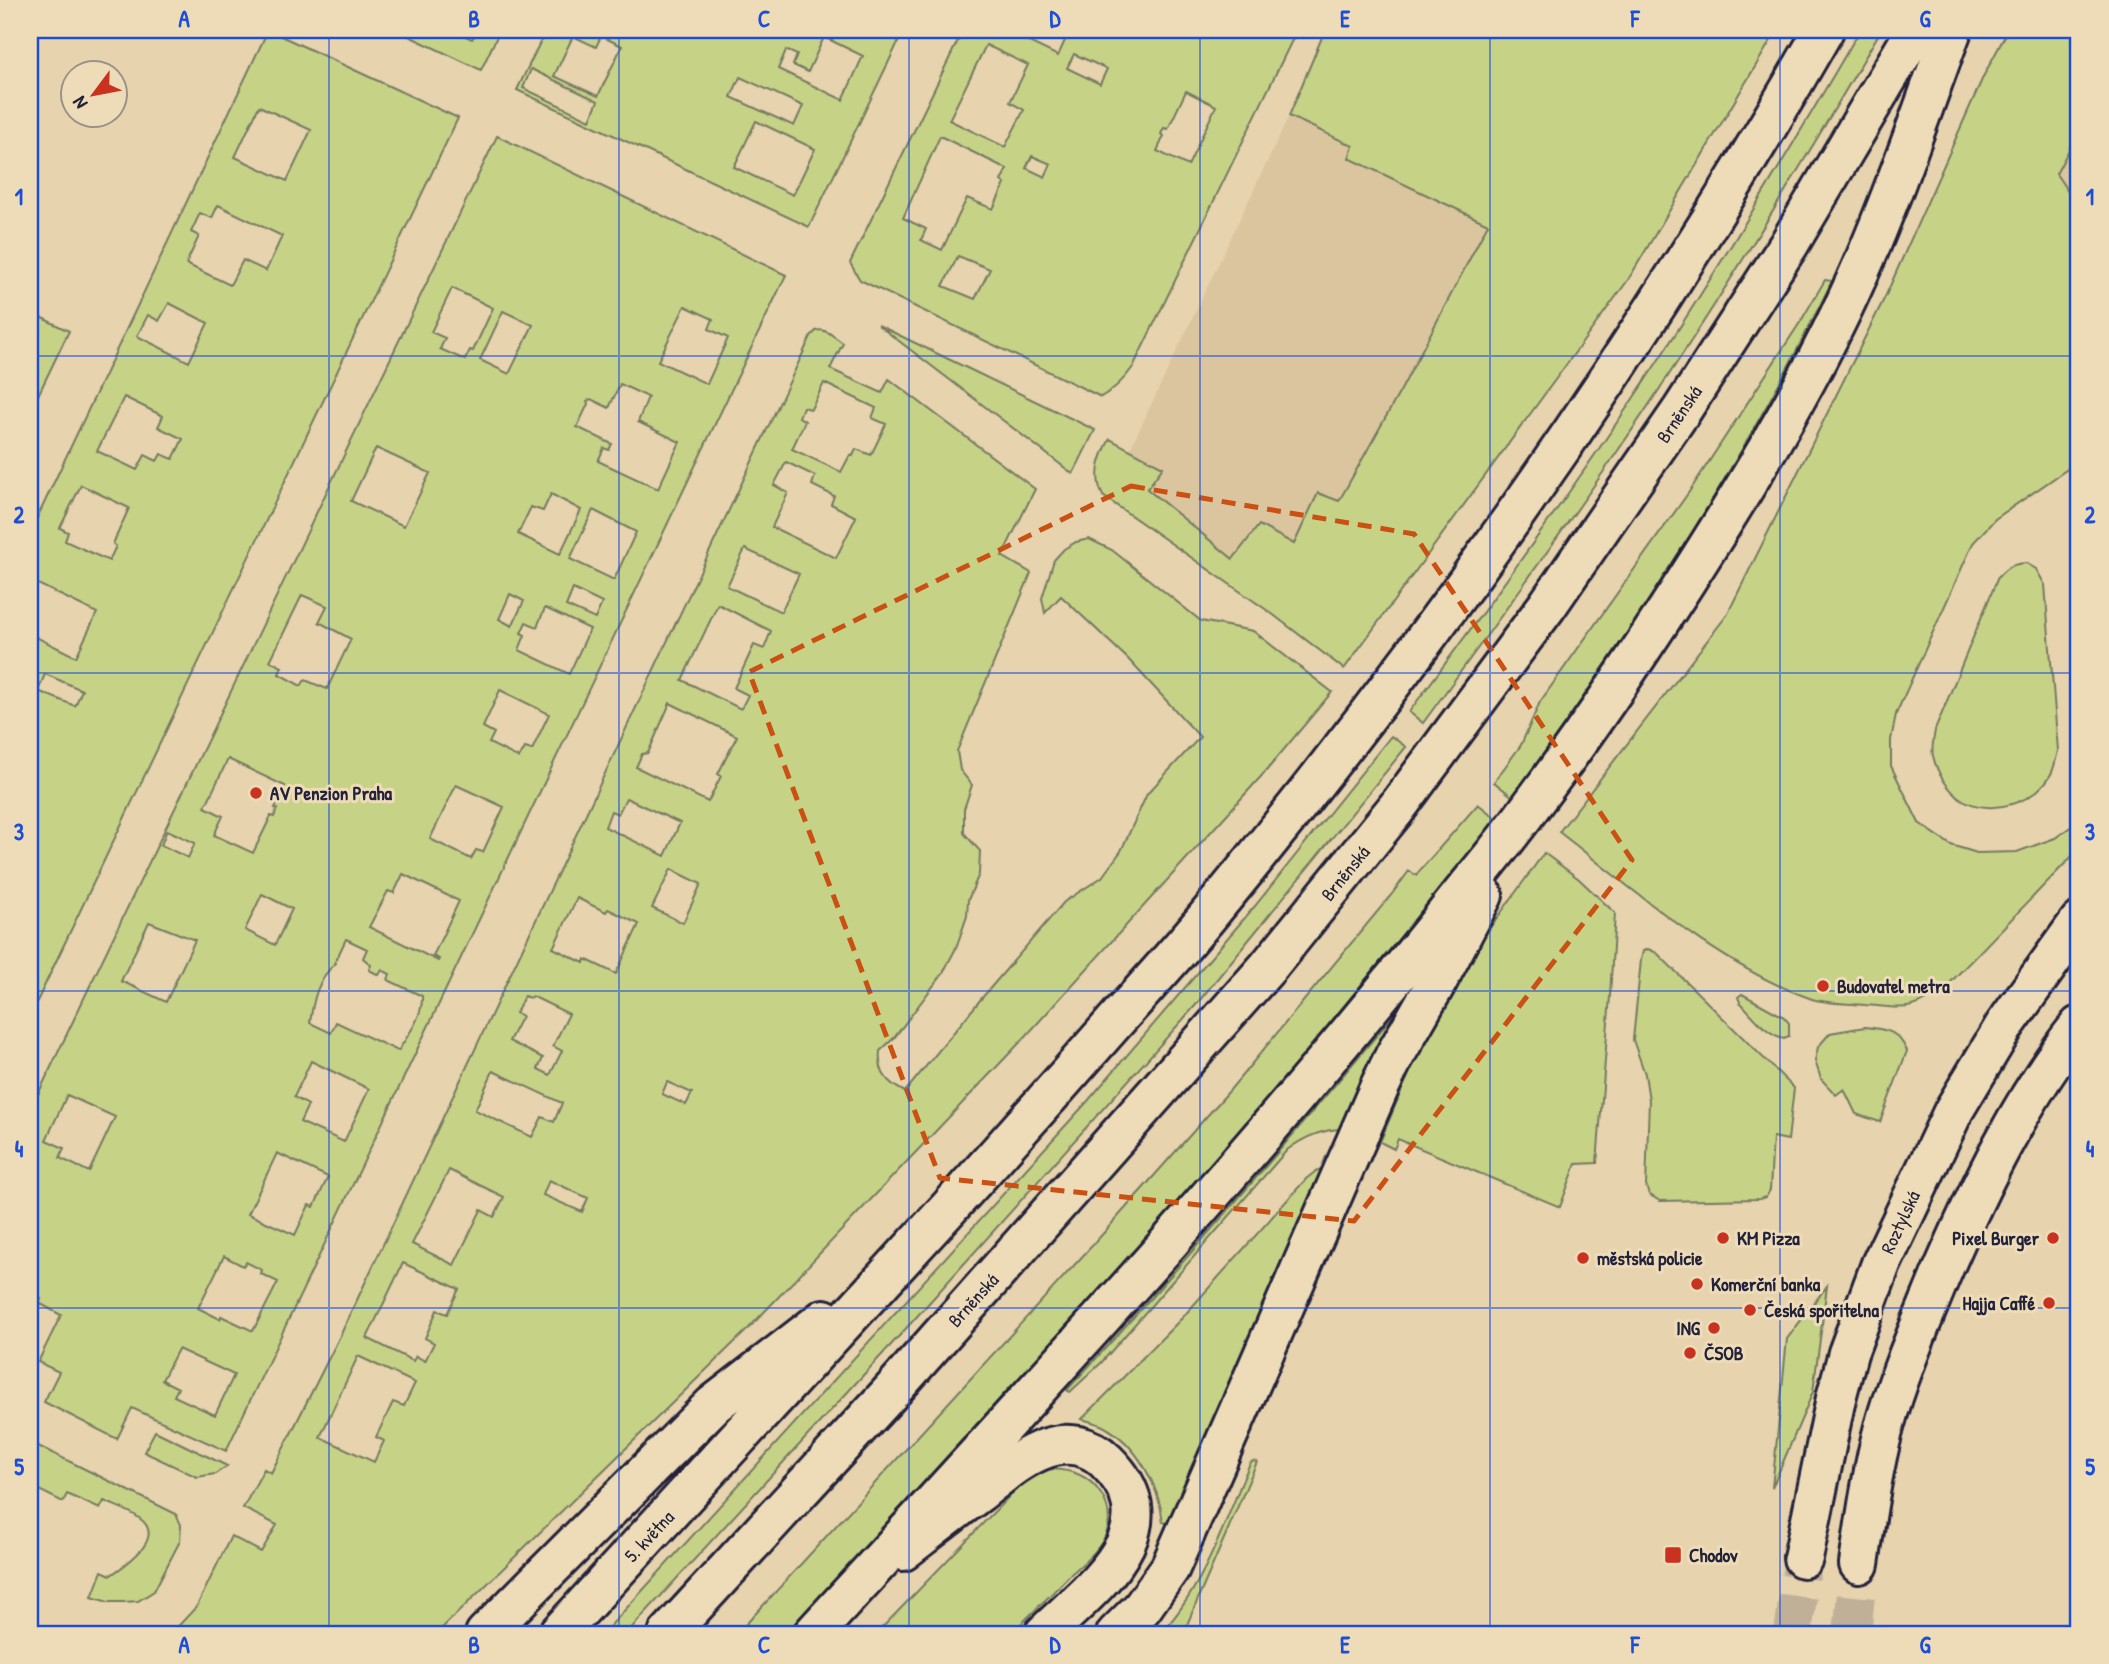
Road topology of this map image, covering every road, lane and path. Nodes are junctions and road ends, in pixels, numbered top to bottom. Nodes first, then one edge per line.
1 (1824, 30) edge
2 (1916, 30) edge
3 (1952, 30) edge
4 (1531, 807) junction
5 (2079, 922) edge
6 (2079, 1026) edge
7 (908, 1253) junction
8 (1803, 1558) tunnel mouth
9 (1859, 1564) tunnel mouth
10 (857, 1586) junction
11 (485, 1634) edge
12 (558, 1634) edge
13 (668, 1634) edge
14 (813, 1634) edge
15 (1044, 1634) edge
16 (1116, 1634) edge

1 - 7 main road
2 - 13 main road, Brněnská
3 - 4 main road
4 - 10 main road
4 - 16 main road
5 - 8 main road, Roztylská
6 - 9 main road
7 - 11 main road
7 - 12 main road, 5. května
10 - 14 main road
10 - 15 main road

